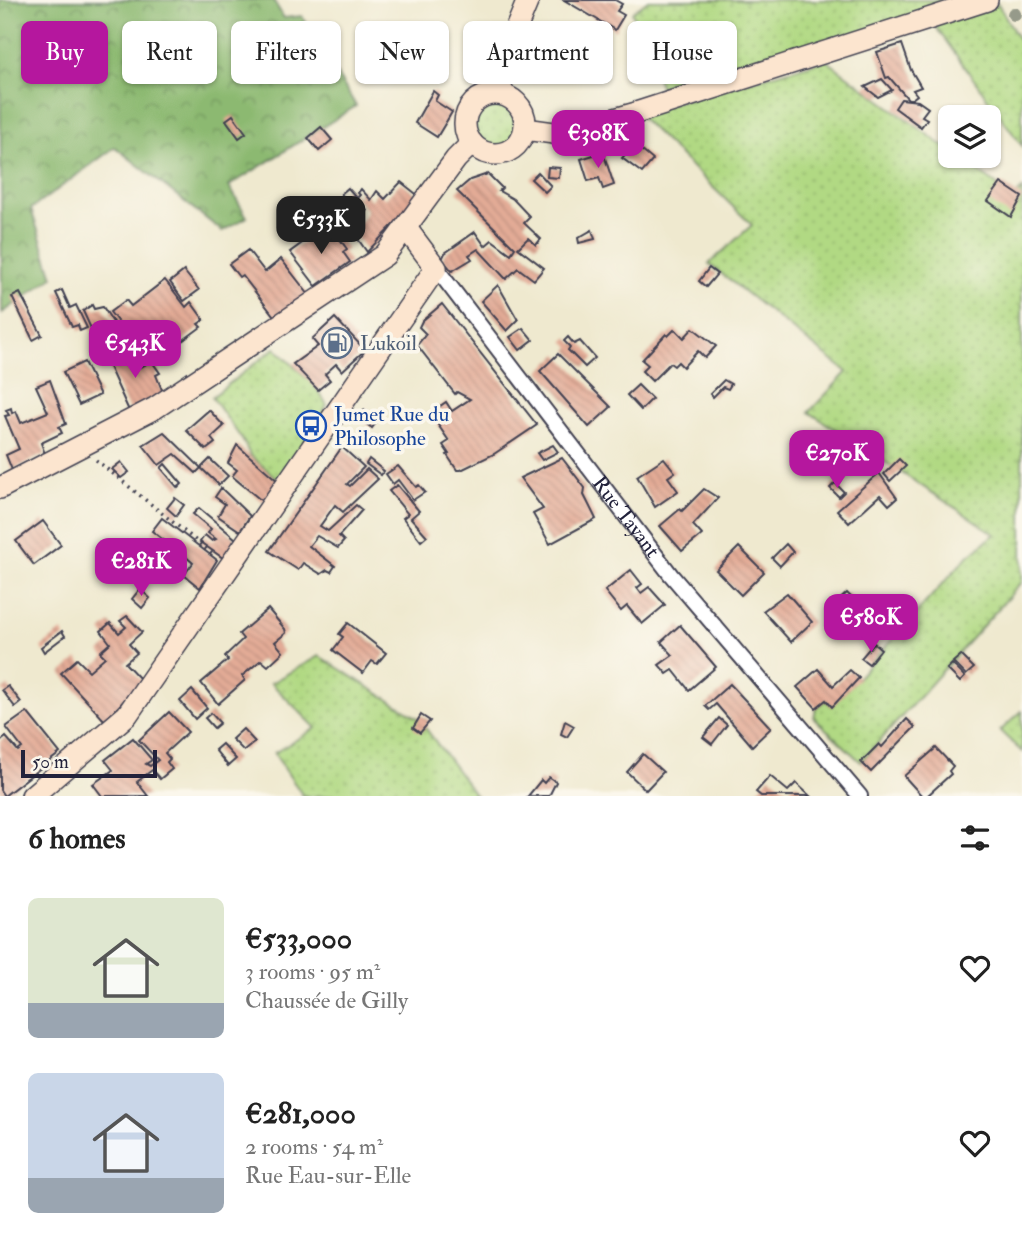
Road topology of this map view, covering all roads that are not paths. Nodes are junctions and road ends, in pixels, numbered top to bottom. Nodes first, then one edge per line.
1 (528, 0) edge
2 (987, 0) edge
3 (501, 94) junction
4 (525, 129) junction
5 (472, 143) junction
6 (406, 228) junction
7 (436, 268) junction
8 (0, 488) edge
9 (32, 796) edge
10 (860, 796) edge

1 - 3 main road
2 - 4 main road
3 - 4 main road
3 - 5 main road
4 - 5 main road
5 - 6 main road
6 - 7 main road, Rue Tayant
6 - 8 main road
7 - 9 main road
7 - 10 street, Rue Tayant

